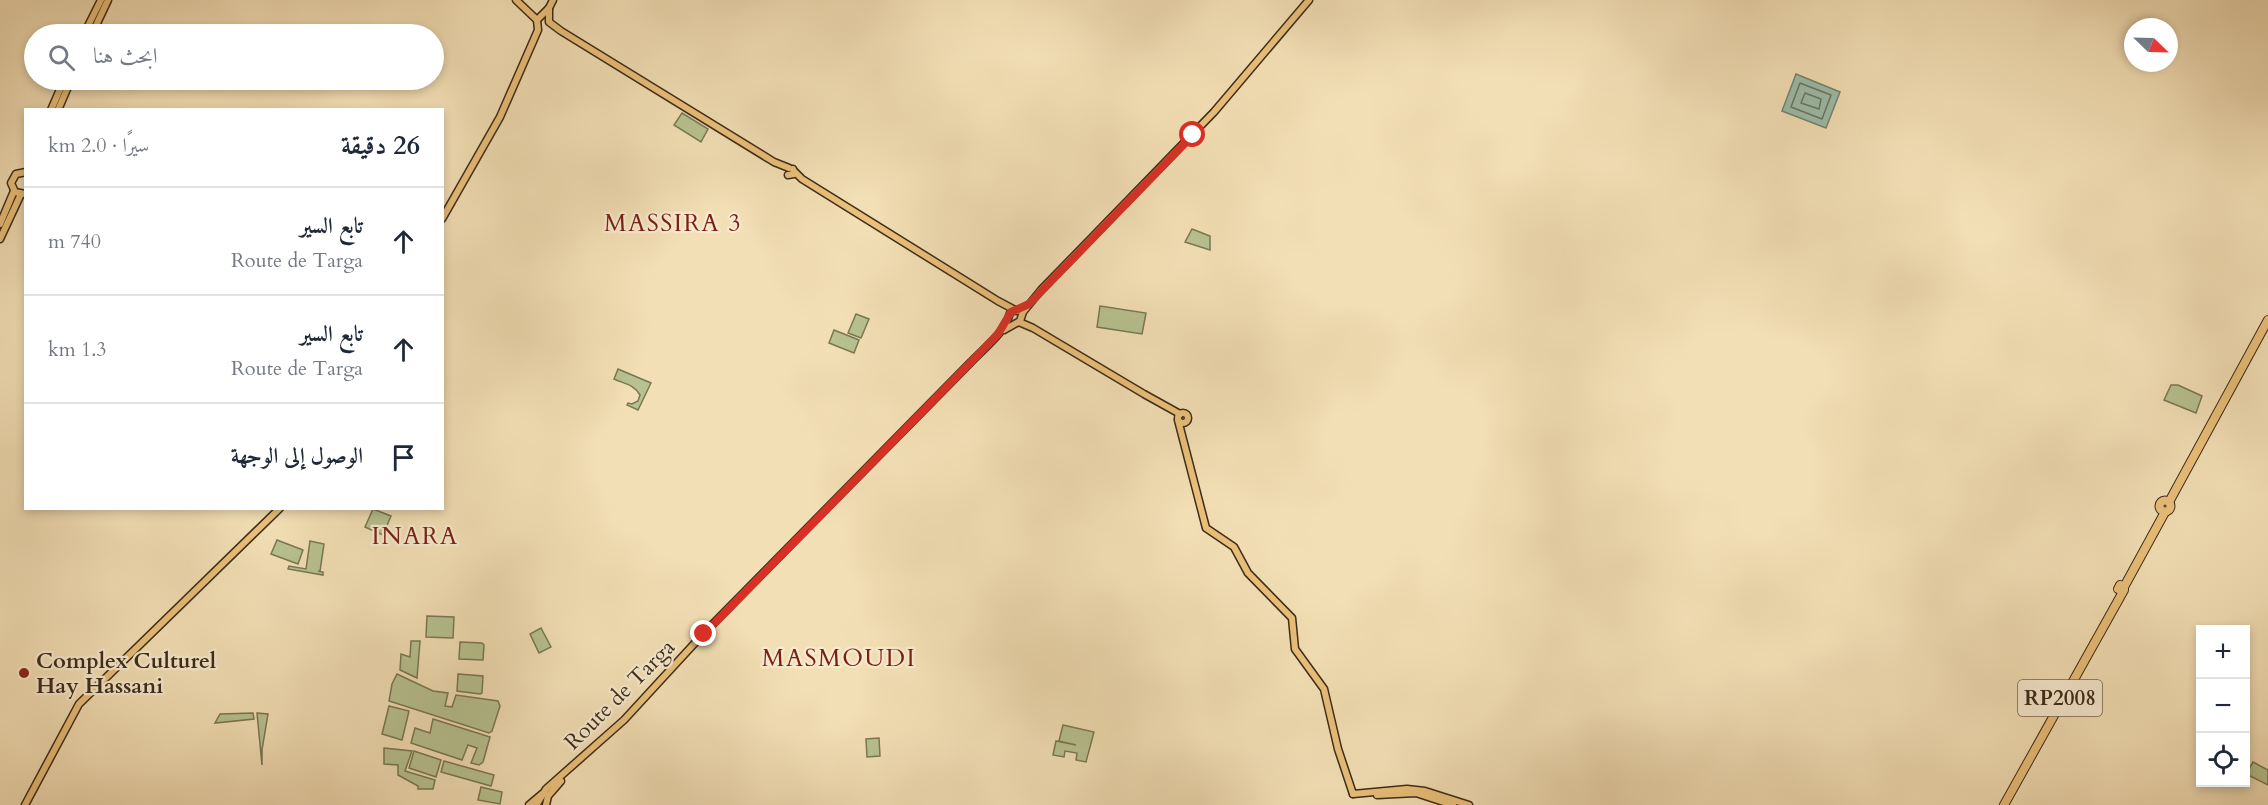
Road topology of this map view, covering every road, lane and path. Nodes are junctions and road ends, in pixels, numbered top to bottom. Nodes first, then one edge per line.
1 (101, 0) edge
2 (108, 0) edge
3 (516, 0) edge
4 (553, 0) edge
5 (1309, 0) edge
6 (543, 22) junction
7 (89, 24) edge
8 (97, 24) edge
9 (60, 90) edge
10 (67, 90) edge
11 (52, 108) edge
12 (59, 108) edge
13 (24, 170) edge
14 (14, 190) junction
15 (23, 194) edge
16 (444, 215) edge
17 (0, 224) edge
18 (0, 239) edge
19 (998, 301) junction
20 (1009, 316) junction
21 (1018, 316) junction
22 (2268, 320) edge
23 (998, 334) junction
24 (278, 510) edge
25 (568, 771) junction
26 (546, 789) junction
27 (1353, 794) junction
28 (25, 805) edge
29 (529, 805) edge
30 (541, 805) edge
31 (1453, 805) edge
32 (1469, 805) edge
33 (2002, 805) edge

1 - 7 main road
2 - 8 main road
3 - 6 main road
4 - 6 main road
5 - 21 main road, Route de Targa
6 - 16 main road
6 - 19 main road
9 - 11 main road
10 - 12 main road
13 - 14 main road
14 - 15 main road
14 - 17 main road
15 - 18 main road
19 - 20 main road
19 - 21 main road
20 - 21 main road, Route de Targa
20 - 23 main road, Route de Targa
21 - 23 main road, Route de Targa
21 - 27 main road
22 - 33 highway, RP2008
23 - 25 main road, Route de Targa
24 - 28 main road
25 - 26 main road, Route de Targa
25 - 30 main road, Route de Targa
26 - 29 main road
26 - 30 main road, Route de Targa
27 - 31 main road
27 - 32 main road

